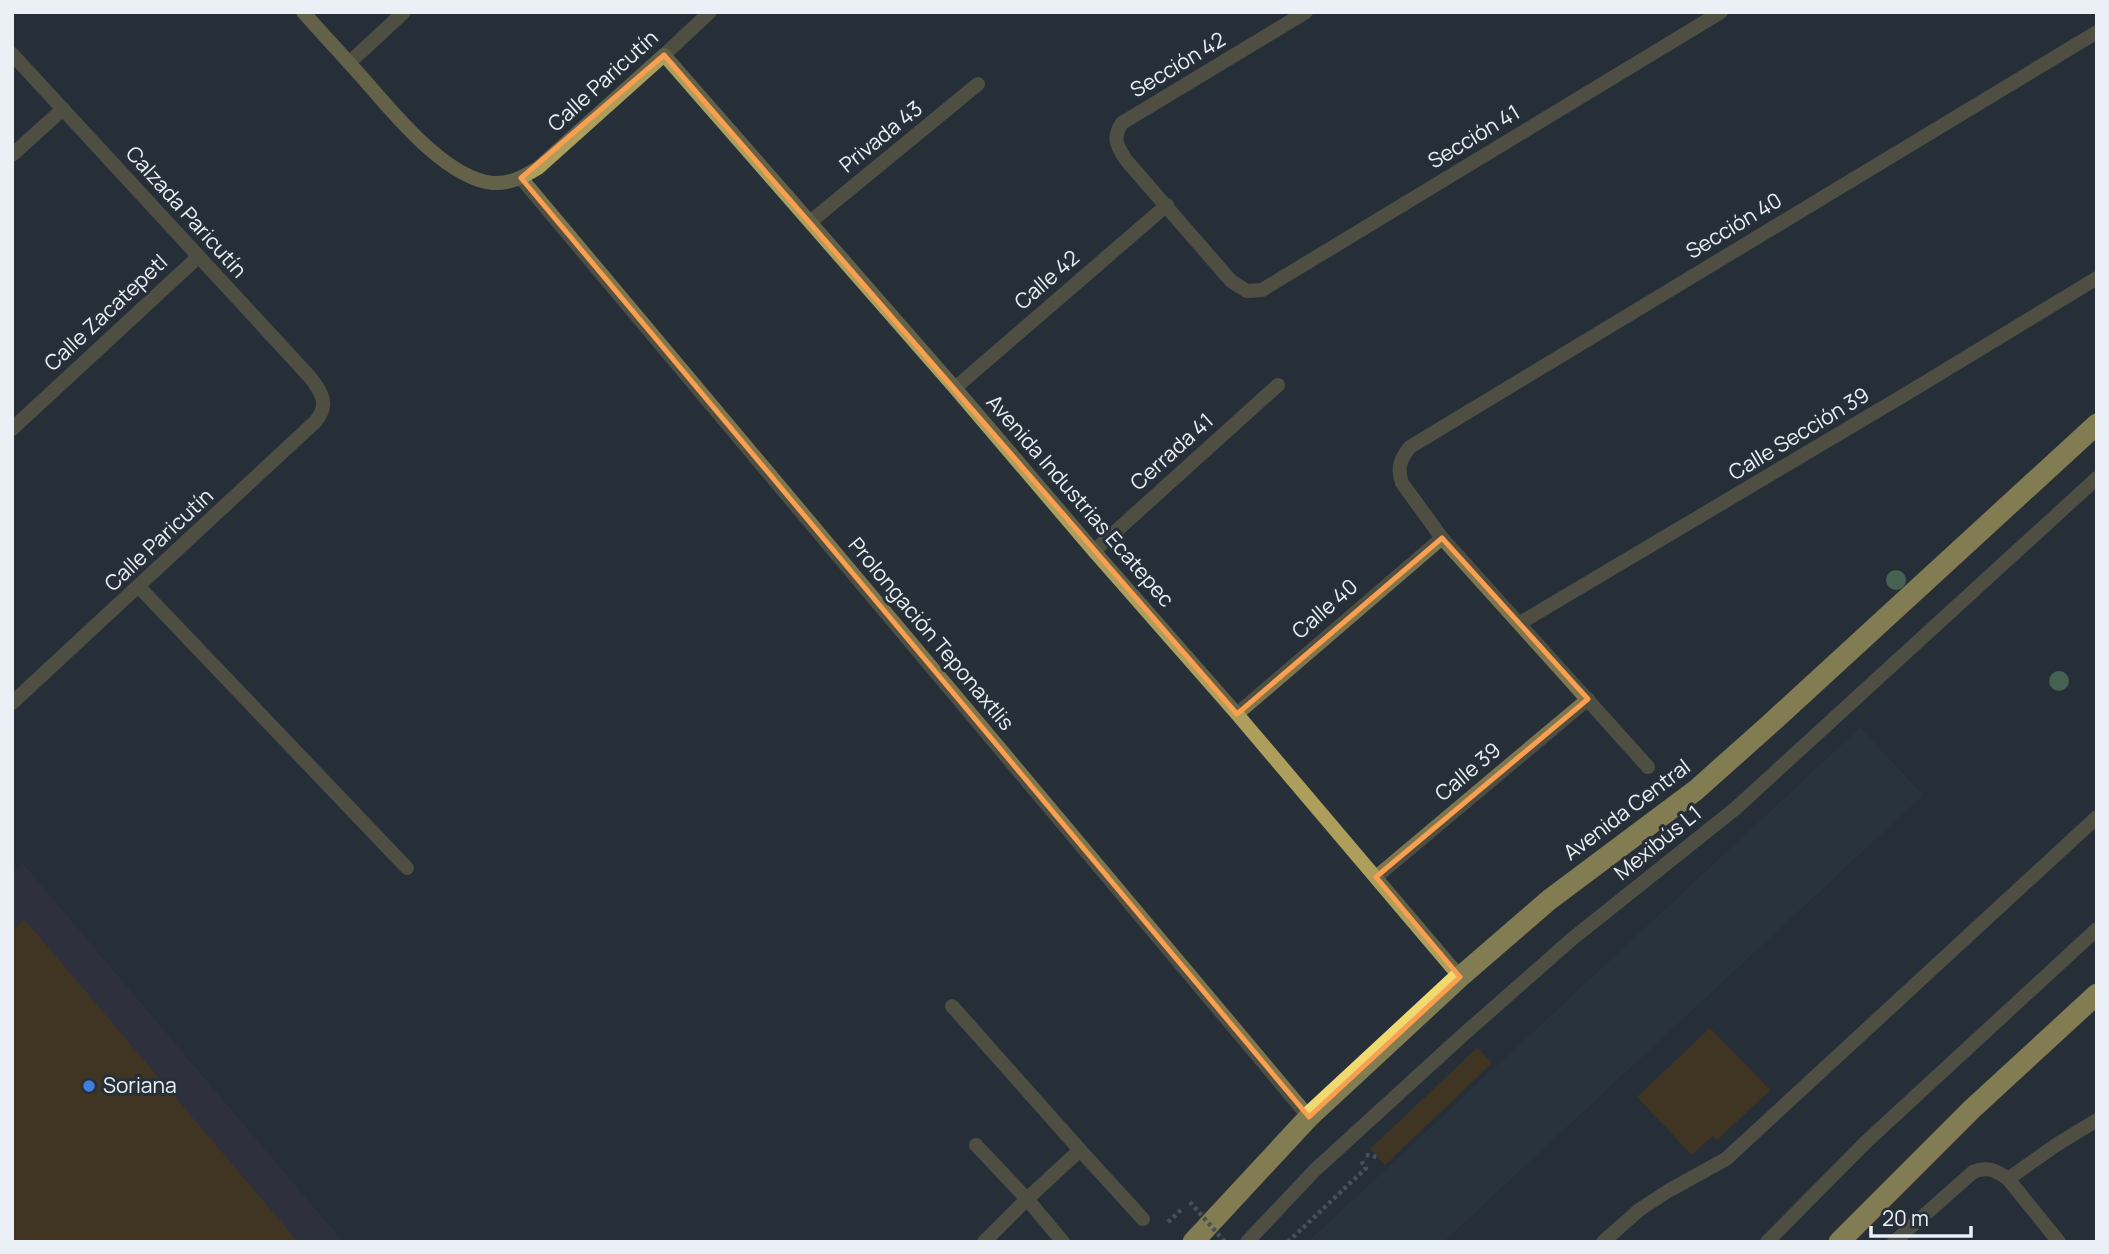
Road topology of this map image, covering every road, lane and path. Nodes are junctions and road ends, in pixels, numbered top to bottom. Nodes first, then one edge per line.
1 (303, 12) edge
2 (404, 12) edge
3 (710, 12) edge
4 (1306, 12) edge
5 (1721, 12) edge
6 (2097, 32) edge
7 (12, 54) edge
8 (664, 55) junction
9 (349, 63) junction
10 (978, 84) dead end
11 (63, 109) junction
12 (12, 155) edge
13 (522, 178) junction
14 (1167, 205) junction
15 (810, 222) junction
16 (198, 257) junction
17 (2097, 278) edge
18 (1278, 385) dead end
19 (955, 388) junction
20 (324, 401) joint
21 (2097, 424) edge
22 (12, 429) edge
23 (2097, 478) edge
24 (1442, 538) junction
25 (1094, 551) junction
26 (139, 587) junction
27 (1520, 623) junction
28 (1588, 699) junction
29 (12, 703) edge
30 (1237, 714) junction
31 (1648, 767) dead end
32 (2097, 817) edge
33 (407, 868) dead end
34 (1376, 877) junction
35 (2097, 929) edge
36 (1460, 977) junction
37 (2097, 994) edge
38 (952, 1006) dead end
39 (1309, 1117) junction
40 (2097, 1120) edge
41 (976, 1145) dead end
42 (1080, 1150) junction
43 (1352, 1169) dead end
44 (2008, 1179) junction
45 (1027, 1199) junction
46 (1190, 1202) dead end
47 (1143, 1219) dead end
48 (985, 1242) edge
49 (1063, 1242) edge
50 (1193, 1242) edge
51 (1225, 1242) edge
52 (1247, 1242) edge
53 (1288, 1242) edge
54 (1603, 1242) edge
55 (1767, 1242) edge
56 (1839, 1242) edge
57 (1894, 1242) edge
58 (2059, 1242) edge

1 - 9 street
2 - 9 street
3 - 8 street, Calle Paricutín
4 - 14 street, Sección 42
5 - 14 street, Sección 41
6 - 24 street, Sección 40
7 - 11 street, Calzada Paricutín
8 - 13 street, Calle Paricutín
8 - 15 street, Avenida Industrias Ecatepec
9 - 13 street
10 - 15 street, Privada 43
11 - 12 street
11 - 16 street, Calzada Paricutín
13 - 39 street, Prolongación Teponaxtlis
14 - 19 street, Calle 42
15 - 19 street, Avenida Industrias Ecatepec
16 - 20 street, Calzada Paricutín
16 - 22 street, Calle Zacatepetl
17 - 27 street, Calle Sección 39
18 - 25 street, Cerrada 41
19 - 25 street, Avenida Industrias Ecatepec
20 - 26 street, Calle Paricutín
21 - 36 highway, Avenida Central
23 - 52 street, Mexibús L1
24 - 27 street
24 - 30 street, Calle 40
25 - 30 street, Avenida Industrias Ecatepec
26 - 29 street, Calle Paricutín
26 - 33 street
27 - 28 street
28 - 31 street
28 - 34 street, Calle 39
30 - 34 street, Avenida Industrias Ecatepec
32 - 54 street
34 - 36 street, Avenida Industrias Ecatepec
35 - 55 street
36 - 39 highway, Avenida Central
37 - 56 highway
38 - 42 street
39 - 50 highway, Avenida Central
40 - 44 street
41 - 45 street
42 - 45 street
42 - 47 street
43 - 53 path
44 - 57 street
44 - 58 street
45 - 48 street
45 - 49 street
46 - 51 path, bridge

